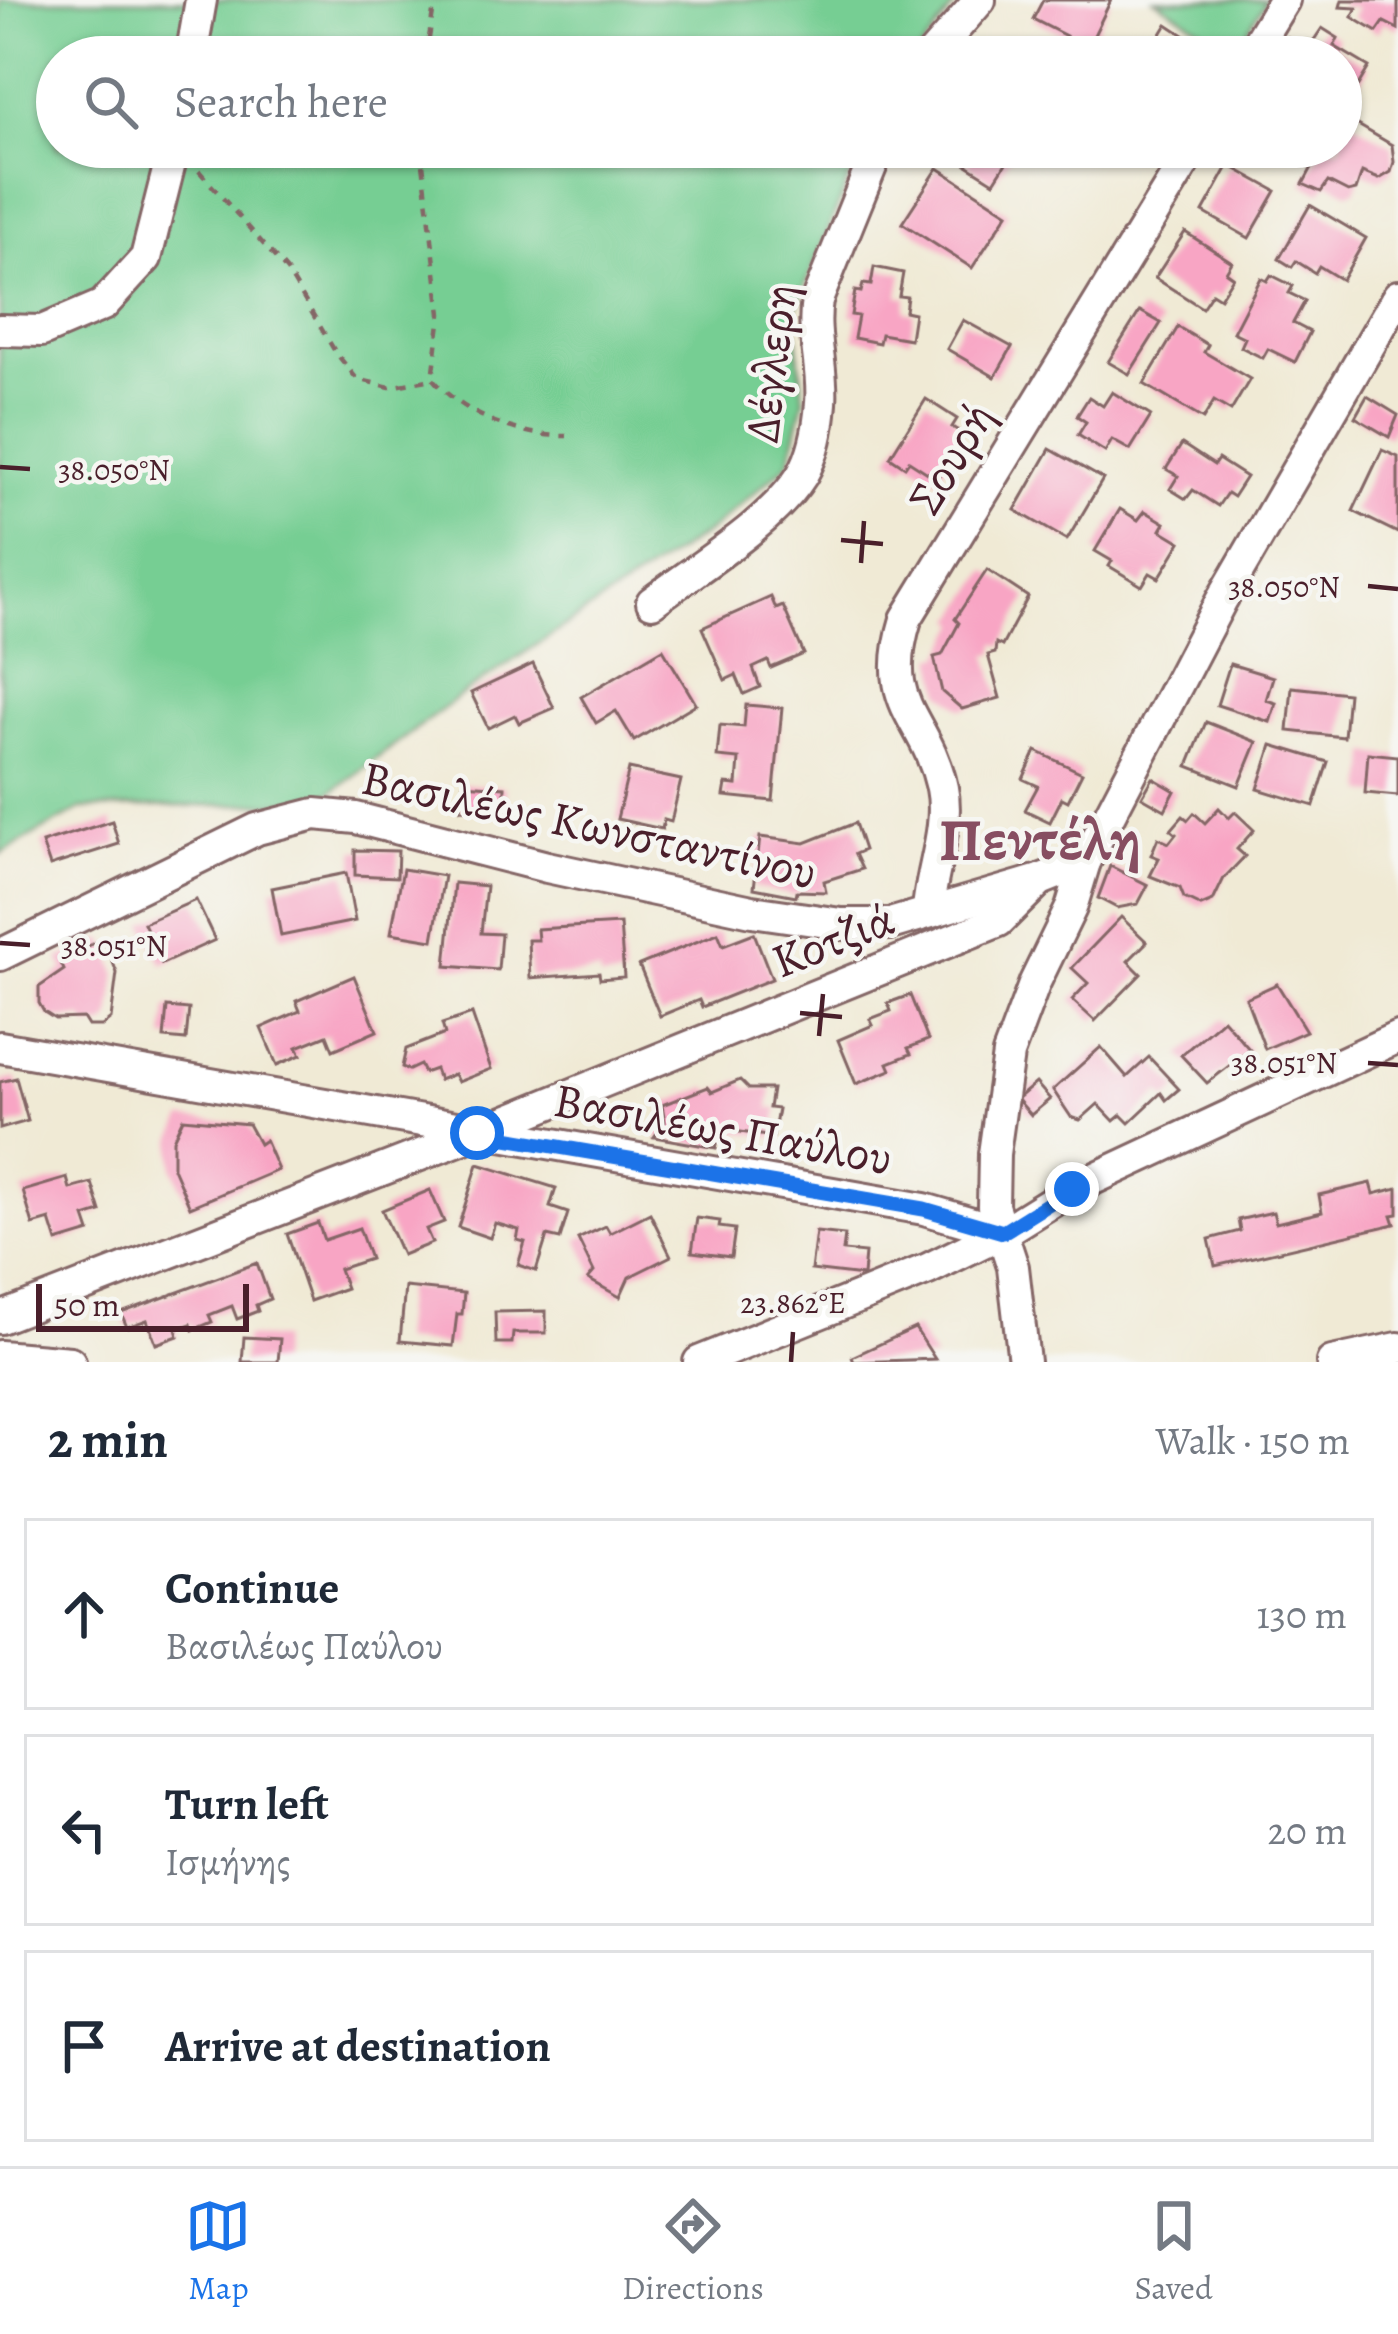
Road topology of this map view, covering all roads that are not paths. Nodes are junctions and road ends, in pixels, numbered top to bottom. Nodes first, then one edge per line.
1 (201, 0) edge
2 (980, 0) edge
3 (1284, 0) edge
4 (195, 36) edge
5 (948, 36) edge
6 (1262, 36) edge
7 (178, 168) edge
8 (870, 168) edge
9 (1181, 168) edge
10 (1398, 296) edge
11 (0, 330) edge
12 (652, 602) dead end
13 (1085, 862) junction
14 (1040, 880) junction
15 (928, 910) junction
16 (0, 955) edge
17 (1398, 1037) edge
18 (0, 1047) edge
19 (477, 1133) junction
20 (1003, 1232) junction
21 (0, 1318) edge
22 (1398, 1348) edge
23 (0, 1356) edge
24 (70, 1362) edge
25 (699, 1362) edge
26 (1024, 1362) edge
27 (1332, 1362) edge

1 - 4 street
2 - 5 street
3 - 6 street
7 - 11 street
8 - 12 street, Δέγλερη
9 - 15 street, Σουρή
10 - 13 street
13 - 14 street, Κοτζιά
13 - 20 street
14 - 15 street, Βασιλέως Κωνσταντίνου
14 - 19 street, Κοτζιά
15 - 16 street, Βασιλέως Κωνσταντίνου
17 - 20 street
18 - 19 street, Βασιλέως Παύλου
19 - 20 street, Βασιλέως Παύλου
19 - 21 street, Κοτζιά
20 - 25 street
20 - 26 street
22 - 27 street
23 - 24 street

